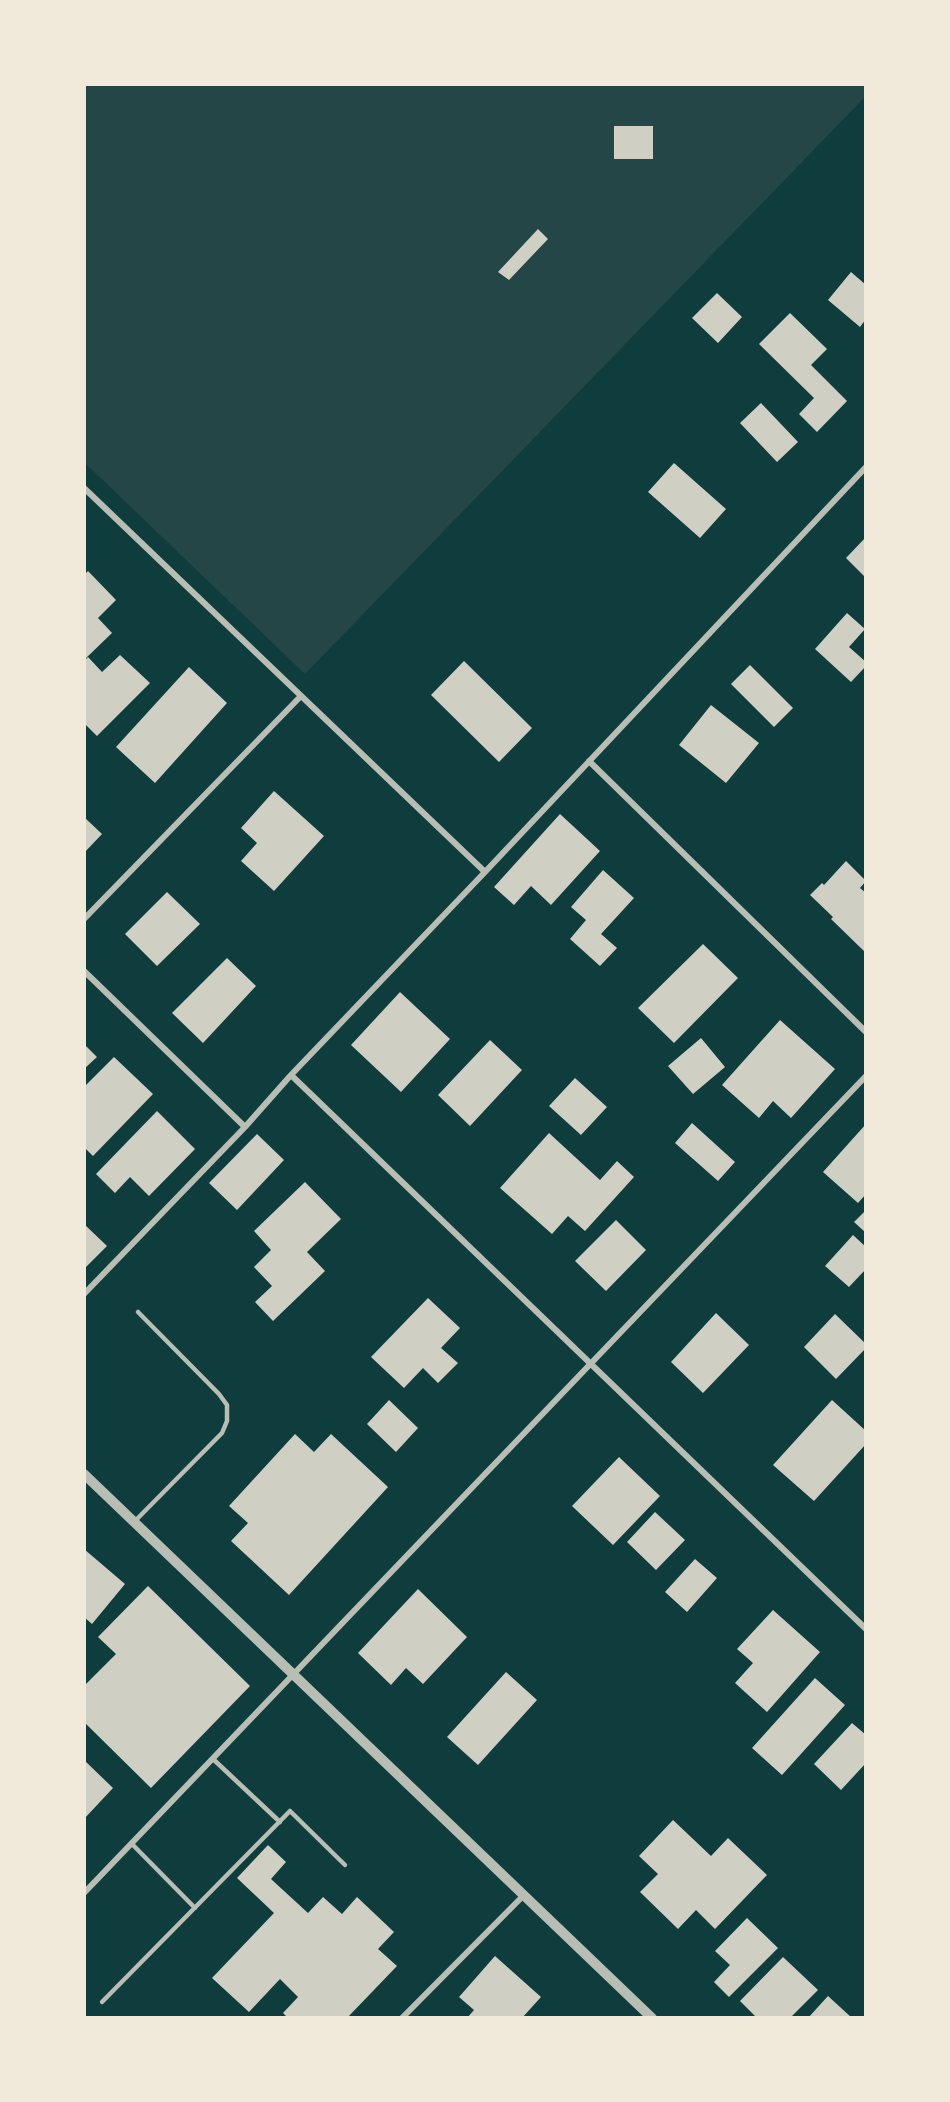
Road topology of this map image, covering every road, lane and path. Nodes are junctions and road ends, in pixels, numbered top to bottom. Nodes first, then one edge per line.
1 (866, 467) edge
2 (84, 488) edge
3 (300, 697) junction
4 (589, 761) junction
5 (485, 872) junction
6 (84, 919) edge
7 (84, 970) edge
8 (866, 1032) edge
9 (291, 1075) junction
10 (866, 1076) edge
11 (245, 1127) junction
12 (84, 1294) edge
13 (138, 1312) dead end
14 (591, 1364) junction
15 (84, 1474) edge
16 (134, 1522) junction
17 (866, 1629) edge
18 (294, 1674) junction
19 (213, 1758) junction
20 (280, 1822) junction
21 (132, 1844) junction
22 (345, 1865) dead end
23 (84, 1893) edge
24 (525, 1894) junction
25 (195, 1908) junction
26 (102, 2002) dead end
27 (402, 2018) edge
28 (652, 2018) edge

1 - 4 street
2 - 3 street
3 - 5 street
3 - 6 street
4 - 5 street
4 - 8 street
5 - 9 street
7 - 11 street
9 - 11 street
9 - 14 street
10 - 14 street
11 - 12 street
13 - 16 lane
14 - 17 street
14 - 18 street
15 - 16 street
16 - 18 street
18 - 19 street
18 - 24 street
19 - 20 lane
19 - 21 street
20 - 22 lane
20 - 25 lane
21 - 23 street
21 - 25 lane
24 - 27 street
24 - 28 street
25 - 26 lane

